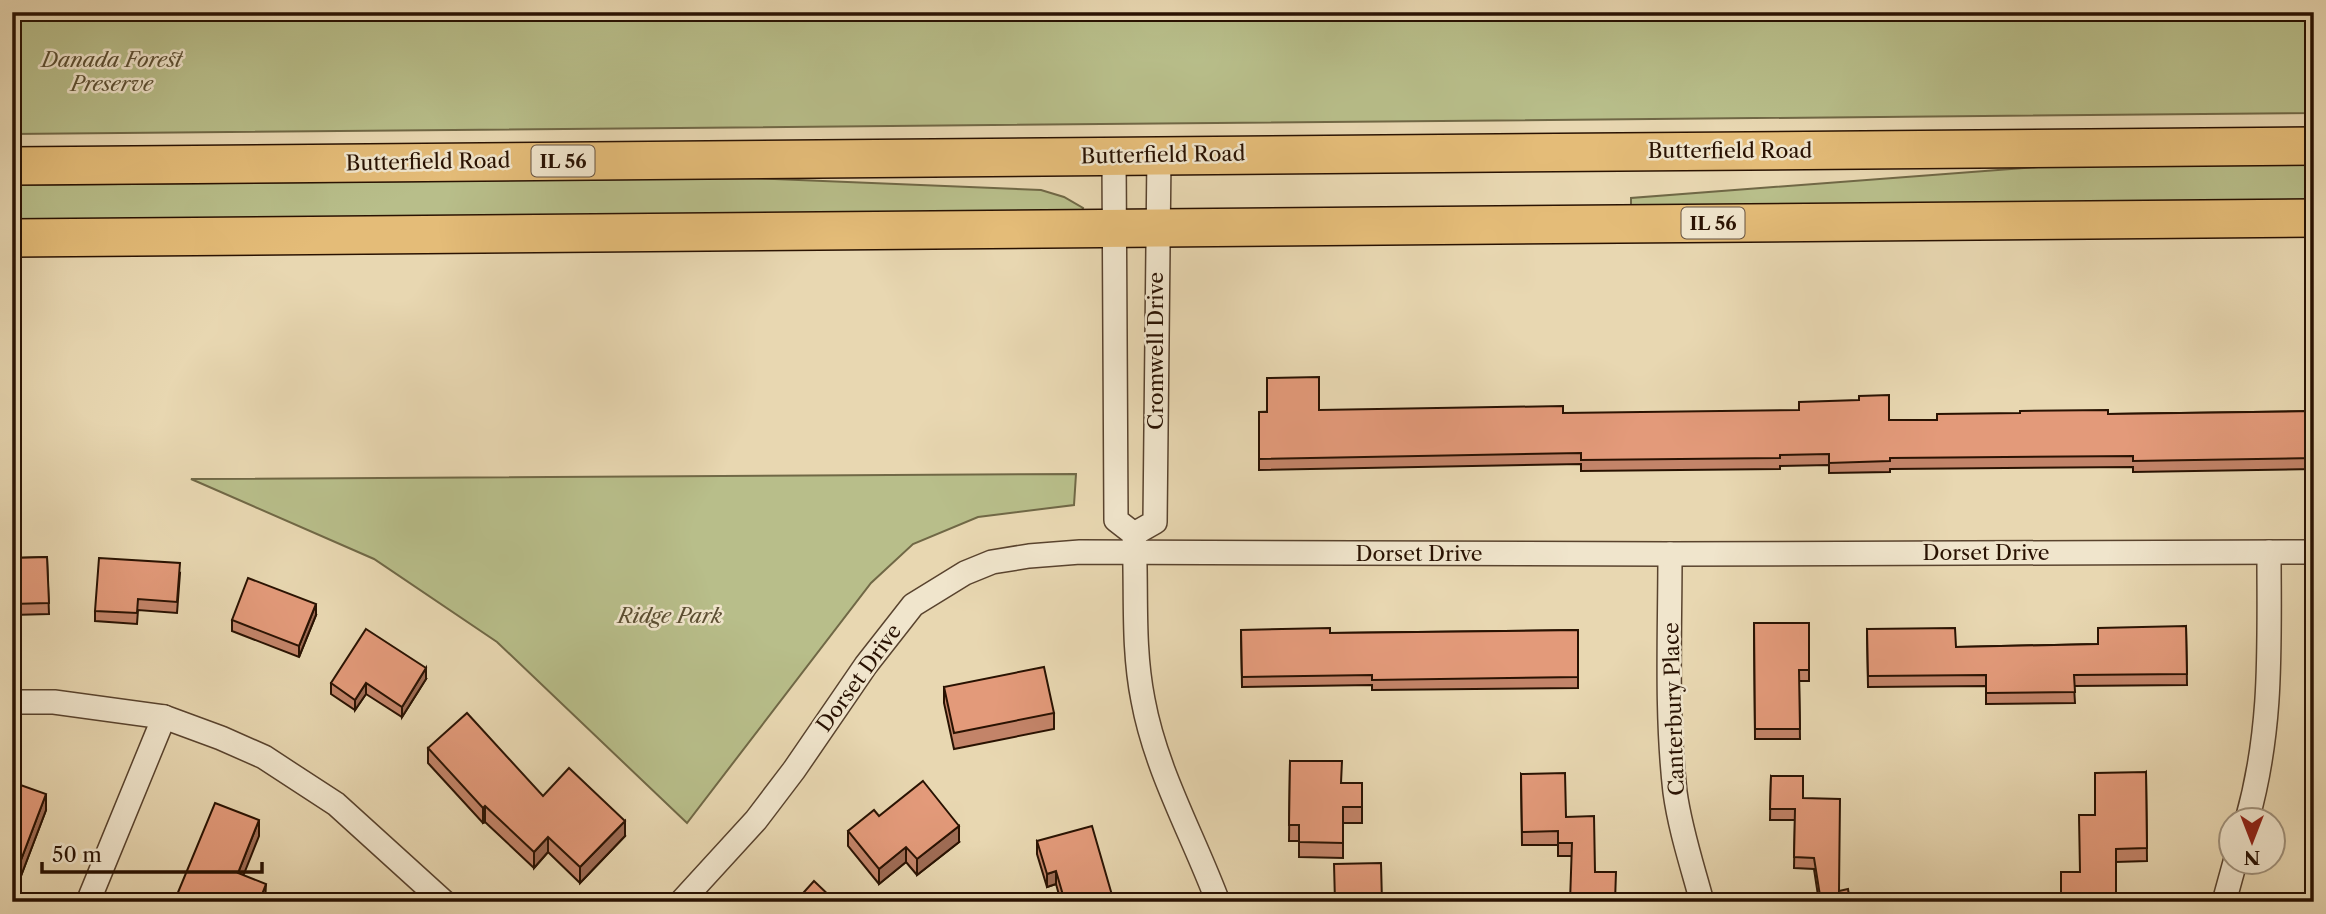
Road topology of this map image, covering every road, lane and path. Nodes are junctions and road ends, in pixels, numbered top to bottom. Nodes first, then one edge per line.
1 (2314, 146) edge
2 (1159, 155) junction
3 (1114, 156) junction
4 (12, 166) edge
5 (2314, 218) edge
6 (1112, 228) junction
7 (1157, 228) junction
8 (12, 238) edge
9 (1135, 543) junction
10 (2269, 552) junction
11 (2314, 552) edge
12 (1670, 554) junction
13 (12, 702) edge
14 (164, 717) junction
15 (2250, 806) edge
16 (2231, 876) edge
17 (89, 902) edge
18 (444, 902) edge
19 (681, 902) edge
20 (1218, 902) edge
21 (1702, 902) edge
22 (2224, 902) edge

1 - 2 main road, Butterfield Road / IL 56
2 - 3 main road, Butterfield Road / IL 56
2 - 7 street, Cromwell Drive
3 - 4 main road, Butterfield Road / IL 56
3 - 6 street, Cromwell Drive
5 - 7 main road, IL 56
6 - 7 main road, IL 56
6 - 8 main road, IL 56
6 - 9 street, Cromwell Drive
7 - 9 street, Cromwell Drive
9 - 12 street, Dorset Drive
9 - 19 street, Dorset Drive
9 - 20 street
10 - 11 street, Dorset Drive
10 - 12 street, Dorset Drive
10 - 15 street
12 - 21 street, Canterbury Place
13 - 14 street
14 - 17 street
14 - 18 street
16 - 22 street

